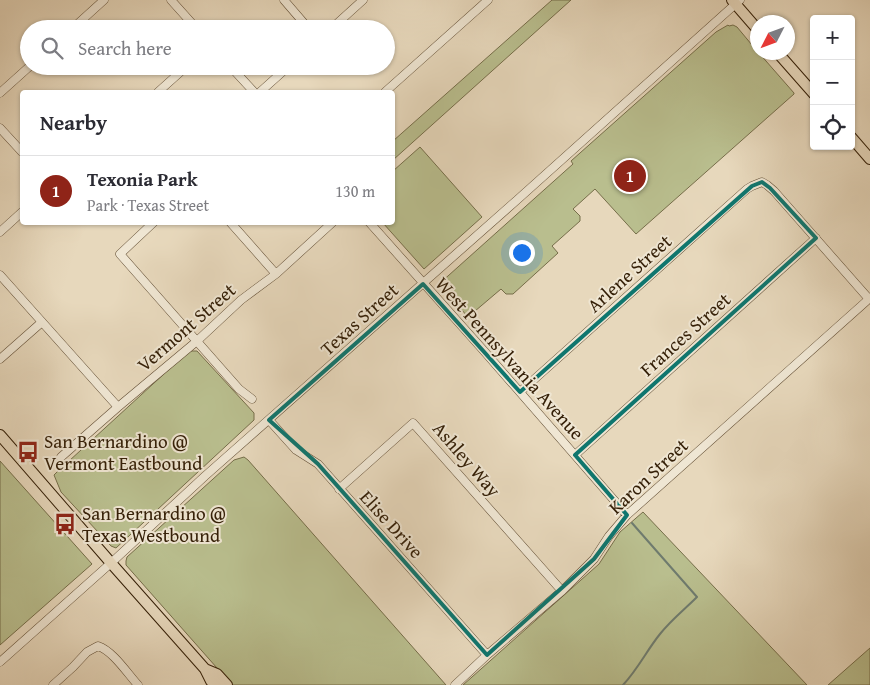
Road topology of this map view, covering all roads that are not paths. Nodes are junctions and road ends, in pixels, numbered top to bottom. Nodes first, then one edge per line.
1 (104, 0) edge
2 (171, 0) edge
3 (284, 0) edge
4 (363, 0) edge
5 (488, 0) edge
6 (736, 1) edge
7 (750, 19) edge
8 (82, 20) edge
9 (188, 20) edge
10 (301, 20) edge
11 (341, 20) edge
12 (784, 60) edge
13 (20, 75) edge
14 (177, 75) edge
15 (238, 75) edge
16 (279, 75) edge
17 (810, 89) edge
18 (160, 90) edge
19 (252, 90) edge
20 (262, 90) edge
21 (387, 90) edge
22 (0, 93) edge
23 (0, 128) edge
24 (855, 142) edge
25 (20, 150) edge
26 (870, 159) edge
27 (20, 214) edge
28 (151, 225) edge
29 (233, 225) edge
30 (330, 225) edge
31 (372, 225) edge
32 (0, 232) edge
33 (816, 238) junction
34 (276, 274) junction
35 (0, 275) edge
36 (423, 284) junction
37 (869, 298) edge
38 (42, 322) junction
39 (196, 341) junction
40 (0, 359) edge
41 (520, 392) junction
42 (252, 399) dead end
43 (118, 407) junction
44 (270, 420) junction
45 (0, 435) edge
46 (575, 455) junction
47 (61, 457) dead end
48 (339, 489) junction
49 (627, 515) junction
50 (111, 563) junction
51 (562, 591) junction
52 (487, 656) junction
53 (0, 662) edge
54 (205, 669) junction
55 (53, 685) edge
56 (138, 685) edge
57 (215, 685) edge
58 (227, 685) edge
59 (455, 685) edge

1 - 8 street
2 - 9 street
3 - 10 street
4 - 11 street
5 - 21 street
6 - 7 main road
6 - 36 street, Texas Street
12 - 17 main road
13 - 22 street
14 - 18 street
15 - 19 street
16 - 20 street
23 - 25 street
24 - 26 main road
27 - 32 street
28 - 39 street
29 - 34 street
30 - 34 street, Vermont Street
31 - 36 street, West Pennsylvania Avenue
33 - 37 street
33 - 41 street, Arlene Street
33 - 46 street, Frances Street
34 - 39 street, Vermont Street
35 - 38 street
36 - 41 street, West Pennsylvania Avenue
36 - 44 street, Texas Street
37 - 49 street, Karon Street
38 - 40 street
38 - 43 street
39 - 42 street
39 - 43 street, Vermont Street
41 - 46 street, West Pennsylvania Avenue
43 - 47 street, Vermont Street
44 - 48 street, Elise Drive
44 - 50 street, Texas Street
45 - 50 main road
46 - 49 street, West Pennsylvania Avenue
48 - 51 street, Ashley Way
48 - 52 street, Elise Drive
49 - 51 street, Karon Street
50 - 53 street, Texas Street
50 - 54 main road
51 - 52 street, Karon Street
52 - 59 street, Karon Street
54 - 57 main road
54 - 58 main road
55 - 56 street

